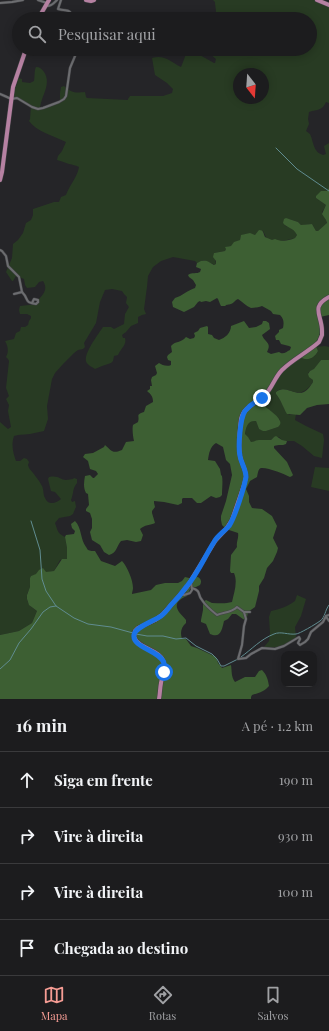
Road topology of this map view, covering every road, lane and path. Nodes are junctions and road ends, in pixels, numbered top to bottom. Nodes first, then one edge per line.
1 (23, 0) edge
2 (38, 0) edge
3 (57, 0) edge
4 (61, 0) edge
5 (86, 0) edge
6 (94, 0) edge
7 (317, 0) edge
8 (0, 3) edge
9 (47, 3) edge
10 (329, 5) edge
11 (42, 12) edge
12 (71, 12) edge
13 (24, 56) edge
14 (75, 56) edge
15 (0, 94) edge
16 (11, 99) junction
17 (0, 180) edge
18 (0, 250) edge
19 (22, 292) junction
20 (14, 294) dead end
21 (329, 297) edge
22 (32, 303) dead end
23 (191, 581) junction
24 (192, 588) junction
25 (181, 594) junction
26 (244, 612) junction
27 (250, 612) dead end
28 (328, 616) edge
29 (329, 621) edge
30 (159, 699) edge

1 - 8 street
2 - 9 street
3 - 9 street
4 - 12 street
5 - 6 main road
7 - 10 main road
9 - 11 main road
13 - 16 main road
14 - 16 street
15 - 16 street
16 - 17 main road
18 - 19 street
19 - 20 street
19 - 22 street
21 - 23 main road
23 - 24 street
23 - 25 main road
24 - 25 street
24 - 26 street
25 - 30 main road
26 - 27 street
26 - 28 street
28 - 29 street

